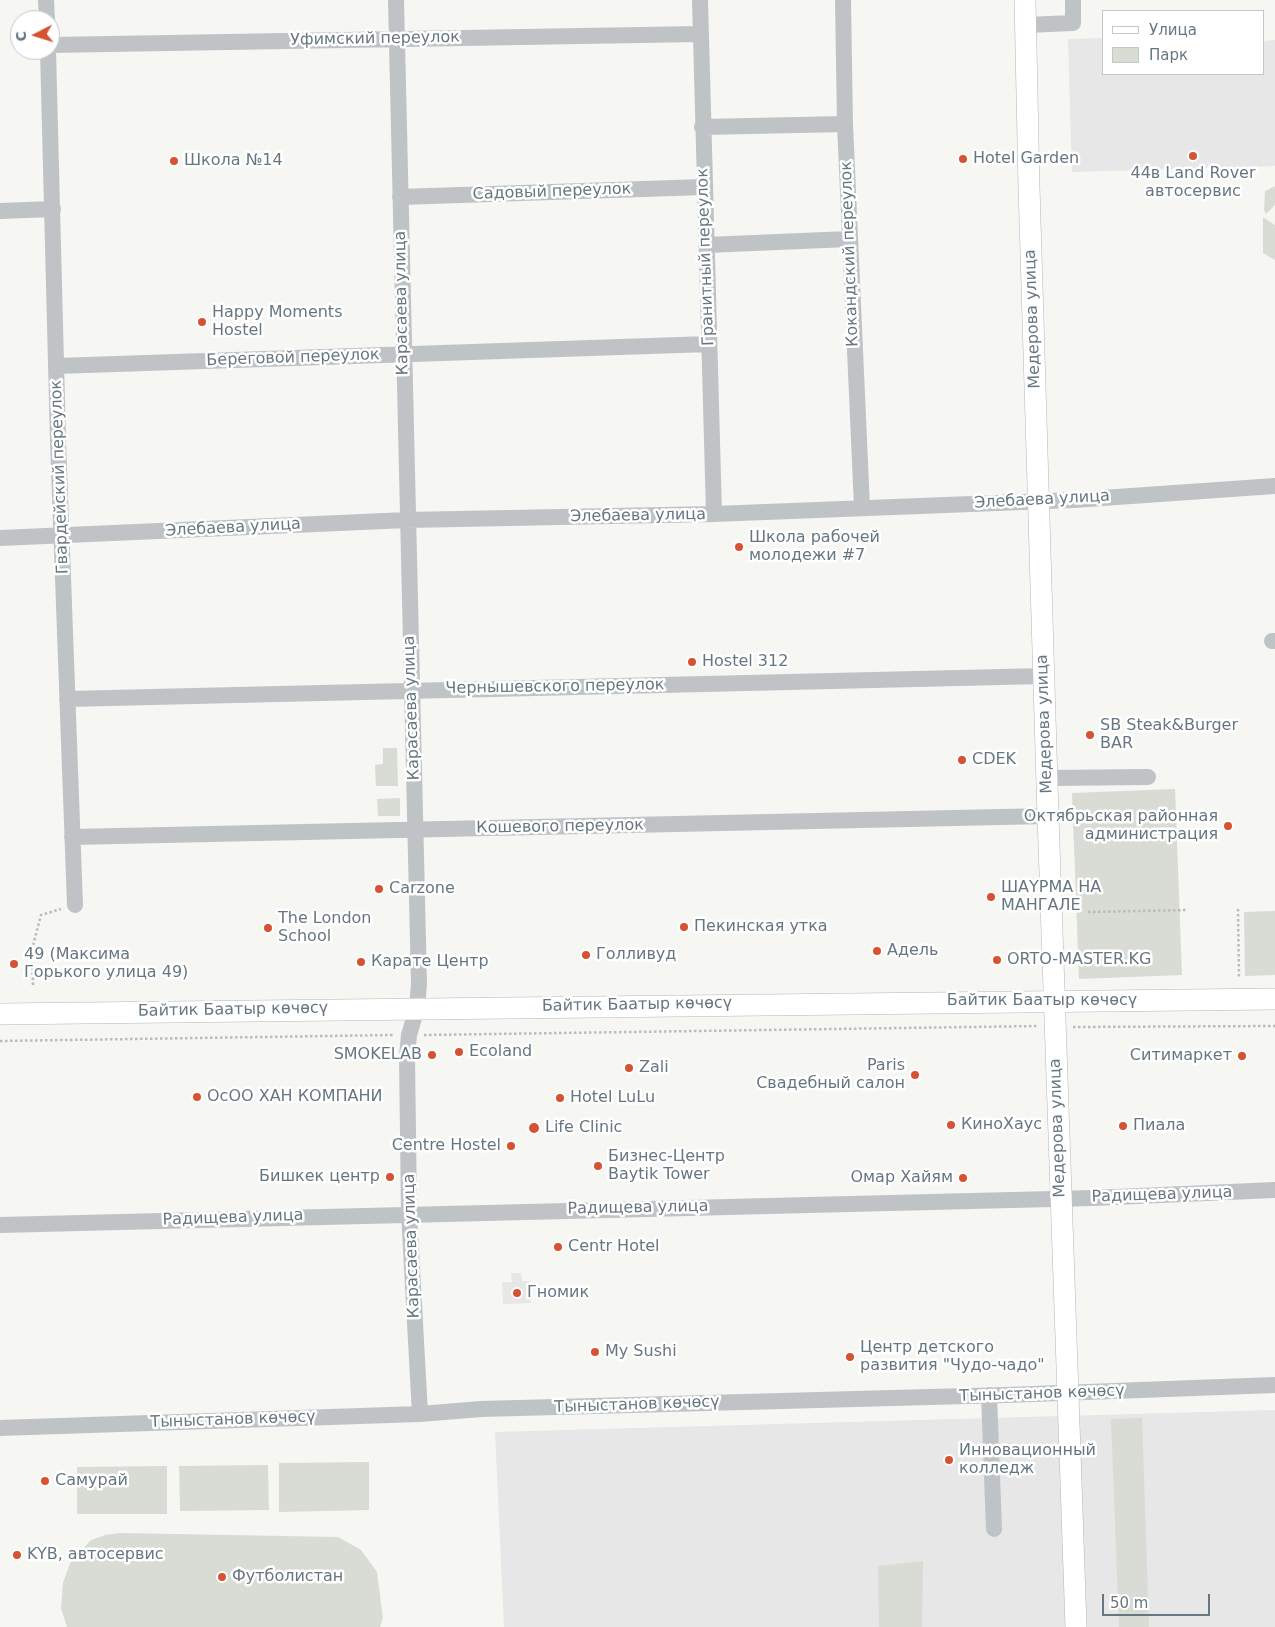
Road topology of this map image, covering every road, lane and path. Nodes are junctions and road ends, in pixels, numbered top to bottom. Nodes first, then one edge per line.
1 (396, 0) edge
2 (700, 0) edge
3 (843, 0) edge
4 (1026, 0) edge
5 (1073, 0) edge
6 (1026, 25) junction
7 (700, 34) junction
8 (397, 39) junction
9 (60, 45) edge
10 (48, 60) edge
11 (845, 124) junction
12 (702, 127) junction
13 (704, 187) junction
14 (400, 196) junction
15 (53, 209) junction
16 (0, 211) edge
17 (849, 239) junction
18 (706, 245) junction
19 (709, 344) junction
20 (404, 354) junction
21 (57, 366) junction
22 (1275, 486) edge
23 (1038, 501) junction
24 (862, 508) junction
25 (714, 514) junction
26 (407, 520) junction
27 (62, 536) junction
28 (0, 538) edge
29 (1044, 676) junction
30 (412, 691) junction
31 (67, 698) junction
32 (1148, 777) dead end
33 (1047, 778) junction
34 (1048, 816) junction
35 (415, 830) junction
36 (72, 837) junction
37 (75, 905) joint
38 (1238, 909) dead end
39 (1188, 910) dead end
40 (1088, 912) dead end
41 (1239, 978) dead end
42 (33, 985) dead end
43 (1275, 999) edge
44 (1054, 1001) junction
45 (418, 1008) junction
46 (0, 1014) edge
47 (1038, 1026) dead end
48 (1073, 1026) dead end
49 (1275, 1026) edge
50 (409, 1035) junction
51 (0, 1041) edge
52 (1275, 1190) edge
53 (1060, 1197) junction
54 (409, 1213) junction
55 (0, 1225) edge
56 (1275, 1385) edge
57 (1068, 1393) junction
58 (989, 1395) junction
59 (420, 1414) junction
60 (0, 1428) edge
61 (994, 1529) dead end
62 (1076, 1627) edge

1 - 8 street, Карасаева улица
2 - 7 street, Гранитный переулок
3 - 11 street, Кокандский переулок
4 - 6 main road, Медерова улица
5 - 6 street
6 - 23 main road, Медерова улица
7 - 8 street, Уфимский переулок
7 - 12 street, Гранитный переулок
8 - 9 street, Уфимский переулок
8 - 14 street, Карасаева улица
10 - 15 street, Гвардейский переулок
11 - 12 street
11 - 17 street, Кокандский переулок
12 - 13 street, Гранитный переулок
13 - 14 street, Садовый переулок
13 - 18 street, Гранитный переулок
14 - 20 street, Карасаева улица
15 - 16 street
15 - 21 street, Гвардейский переулок
17 - 18 street
17 - 24 street, Кокандский переулок
18 - 19 street, Гранитный переулок
19 - 20 street, Береговой переулок
19 - 25 street, Гранитный переулок
20 - 21 street, Береговой переулок
20 - 26 street, Карасаева улица
21 - 27 street, Гвардейский переулок
22 - 23 street, Элебаева улица
23 - 24 street, Элебаева улица
23 - 29 main road, Медерова улица
24 - 25 street, Элебаева улица
25 - 26 street, Элебаева улица
26 - 27 street, Элебаева улица
26 - 30 street, Карасаева улица
27 - 28 street, Элебаева улица
27 - 31 street, Гвардейский переулок
29 - 30 street, Чернышевского переулок
29 - 33 main road, Медерова улица
30 - 31 street, Чернышевского переулок
30 - 35 street, Карасаева улица
31 - 36 street, Гвардейский переулок
32 - 33 street
33 - 34 main road, Медерова улица
34 - 35 street, Кошевого переулок
34 - 44 main road, Медерова улица
35 - 36 street, Кошевого переулок
35 - 45 street, Карасаева улица
36 - 37 street, Гвардейский переулок
37 - 42 path
38 - 41 path
39 - 40 path
43 - 44 main road, Байтик Баатыр көчөсү
44 - 45 main road, Байтик Баатыр көчөсү
44 - 53 main road, Медерова улица
45 - 46 main road, Байтик Баатыр көчөсү
45 - 50 street, Карасаева улица
47 - 50 path
48 - 49 path
50 - 51 path
50 - 54 street, Карасаева улица
52 - 53 street, Радищева улица
53 - 54 street, Радищева улица
53 - 57 main road, Медерова улица
54 - 55 street, Радищева улица
54 - 59 street, Карасаева улица
56 - 57 street, Тыныстанов көчөсү
57 - 58 street, Тыныстанов көчөсү
57 - 62 main road, Медерова улица
58 - 59 street, Тыныстанов көчөсү
58 - 61 street
59 - 60 street, Тыныстанов көчөсү

